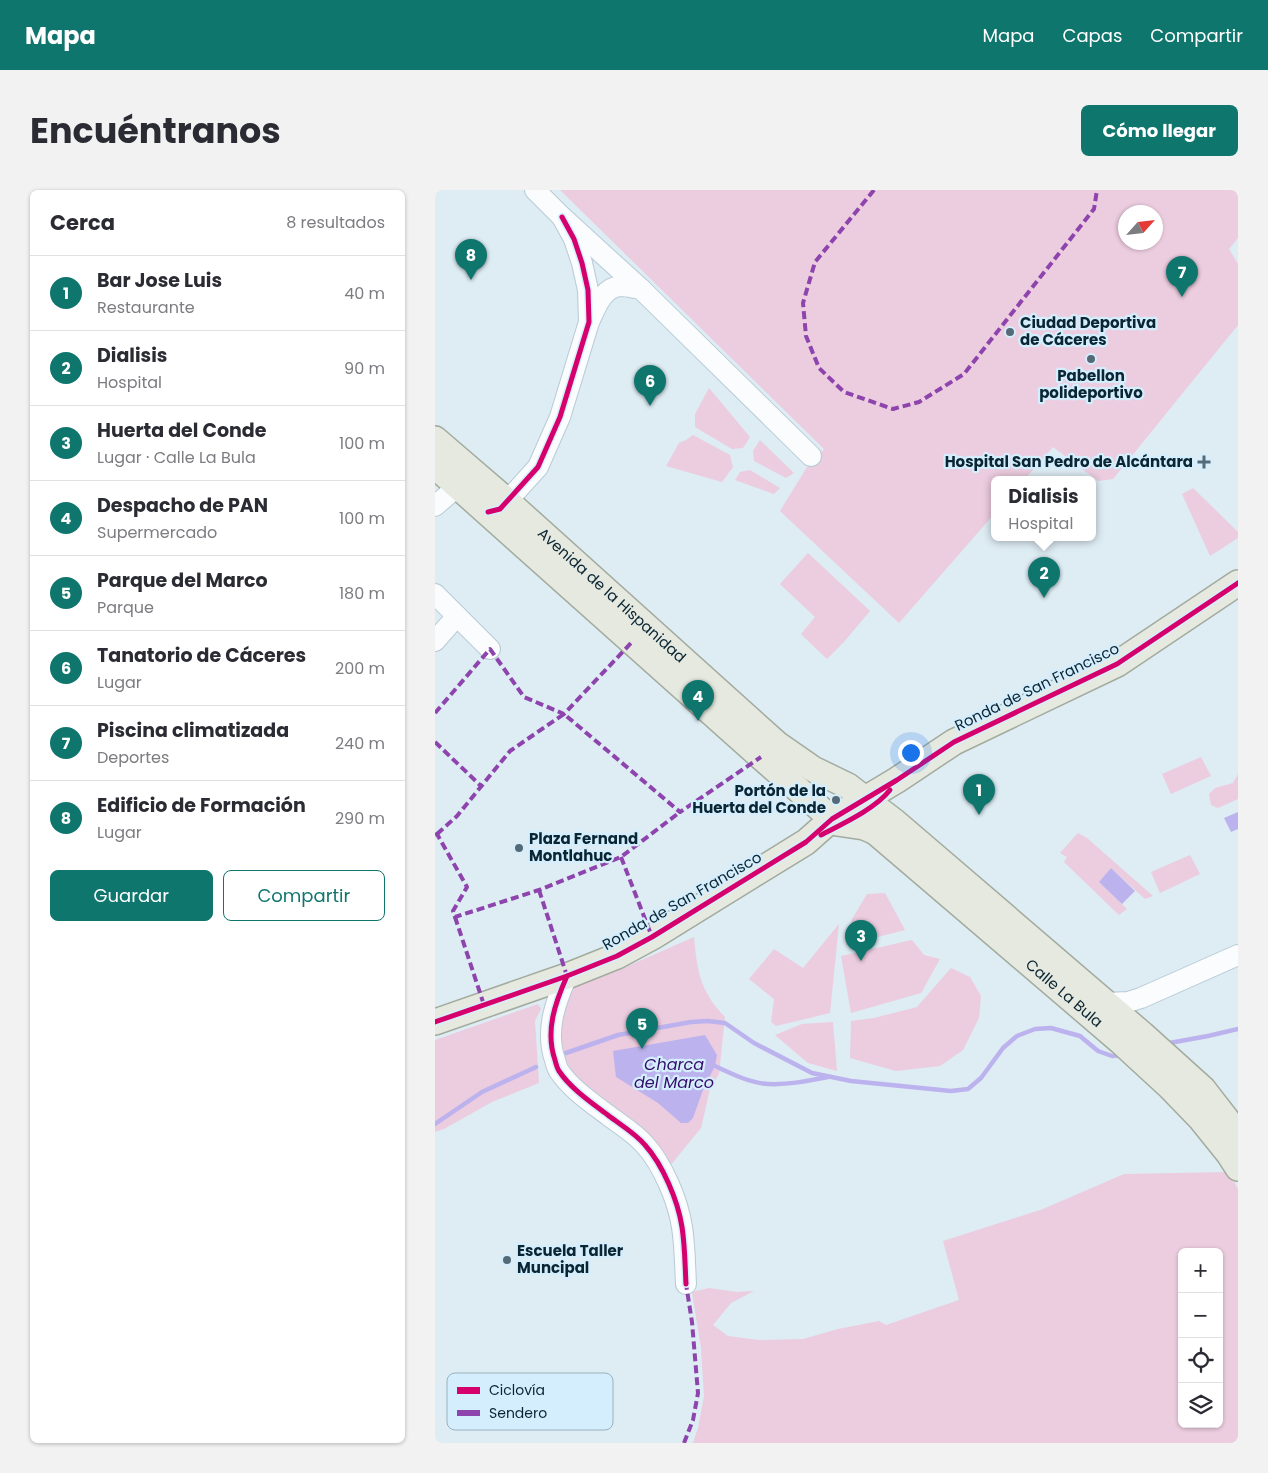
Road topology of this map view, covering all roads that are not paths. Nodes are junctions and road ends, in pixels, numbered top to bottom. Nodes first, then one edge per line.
1 (535, 190) edge
2 (562, 217) junction
3 (588, 273) junction
4 (619, 278) junction
5 (589, 322) junction
6 (435, 439) edge
7 (811, 456) dead end
8 (435, 466) edge
9 (458, 486) junction
10 (435, 506) edge
11 (498, 506) junction
12 (1238, 583) edge
13 (435, 594) edge
14 (457, 616) junction
15 (435, 641) edge
16 (490, 649) dead end
17 (769, 751) junction
18 (866, 804) junction
19 (886, 827) junction
20 (1238, 954) edge
21 (567, 976) junction
22 (1105, 1003) junction
23 (435, 1022) edge
24 (1131, 1038) junction
25 (1238, 1134) edge
26 (1238, 1168) edge
27 (686, 1280) dead end

1 - 2 street
2 - 3 street
2 - 4 street
3 - 4 street
3 - 5 street
4 - 5 street
4 - 7 street
5 - 11 street
6 - 11 main road, Avenida de la Hispanidad
8 - 9 main road, Avenida de la Hispanidad
9 - 10 street
9 - 11 main road, Avenida de la Hispanidad
11 - 17 main road, Avenida de la Hispanidad
12 - 18 main road, Ronda de San Francisco
13 - 14 street
14 - 15 street
14 - 16 street
17 - 18 main road, Avenida de la Hispanidad
17 - 18 main road, Avenida de la Hispanidad
18 - 19 main road, Calle La Bula
18 - 19 main road, Calle La Bula
18 - 21 main road, Ronda de San Francisco
19 - 22 main road, Calle La Bula
19 - 24 main road, Calle La Bula
20 - 22 street, Calle La Bula
21 - 23 main road, Ronda de San Francisco
21 - 27 street
22 - 24 main road, Calle La Bula
24 - 25 main road, Calle La Bula
24 - 26 main road, Calle La Bula

